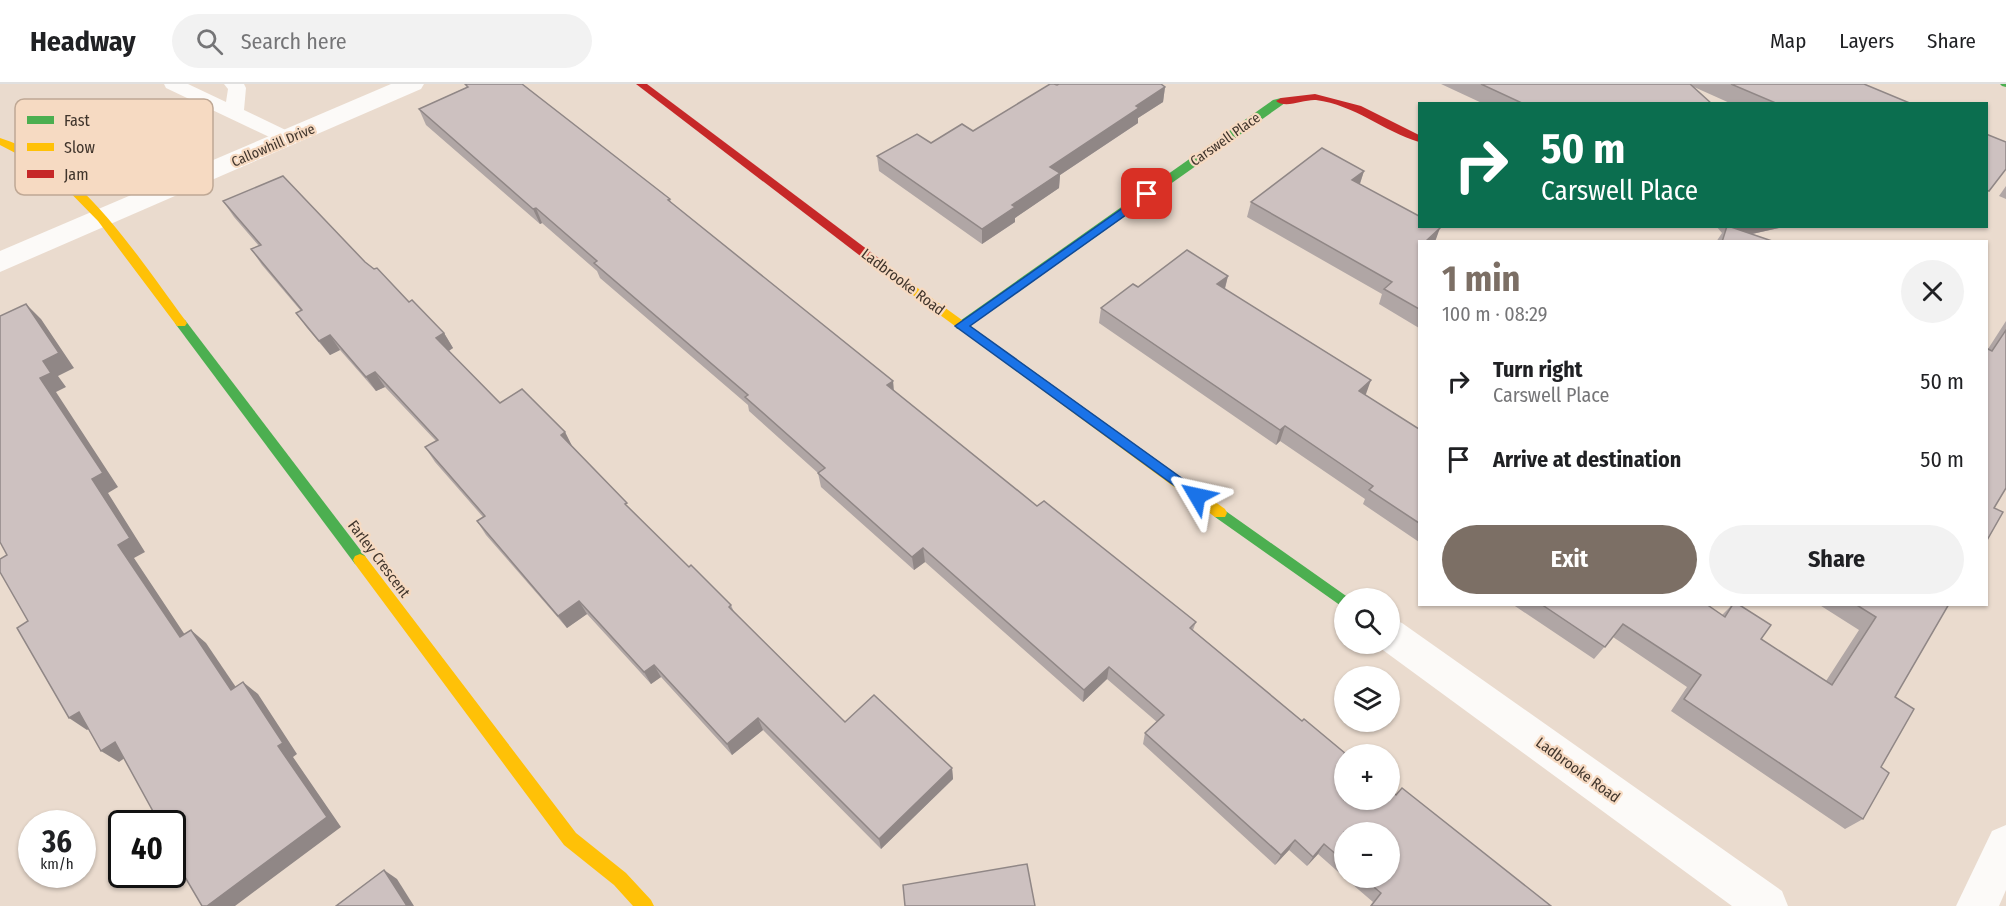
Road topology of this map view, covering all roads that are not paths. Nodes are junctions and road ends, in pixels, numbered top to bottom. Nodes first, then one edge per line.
1 (173, 84) edge
2 (233, 84) edge
3 (412, 84) edge
4 (641, 84) edge
5 (206, 99) edge
6 (213, 102) edge
7 (234, 112) junction
8 (289, 139) junction
9 (1418, 139) edge
10 (0, 141) edge
11 (15, 149) edge
12 (213, 171) edge
13 (79, 195) edge
14 (156, 195) edge
15 (102, 218) junction
16 (0, 262) edge
17 (961, 326) junction
18 (1334, 595) edge
19 (1400, 642) edge
20 (2006, 844) edge
21 (645, 906) edge
22 (1767, 906) edge
23 (1977, 906) edge

1 - 5 lane
2 - 7 lane
3 - 8 street, Callowhill Drive
4 - 17 street, Ladbrooke Road
6 - 7 lane
7 - 8 lane
8 - 12 street, Callowhill Drive
9 - 17 street, Carswell Place
10 - 11 street, Farley Crescent
13 - 15 street, Farley Crescent
14 - 15 street, Callowhill Drive
15 - 16 street, Callowhill Drive
15 - 21 street, Farley Crescent
17 - 18 street, Ladbrooke Road
19 - 22 street, Ladbrooke Road
20 - 23 street

